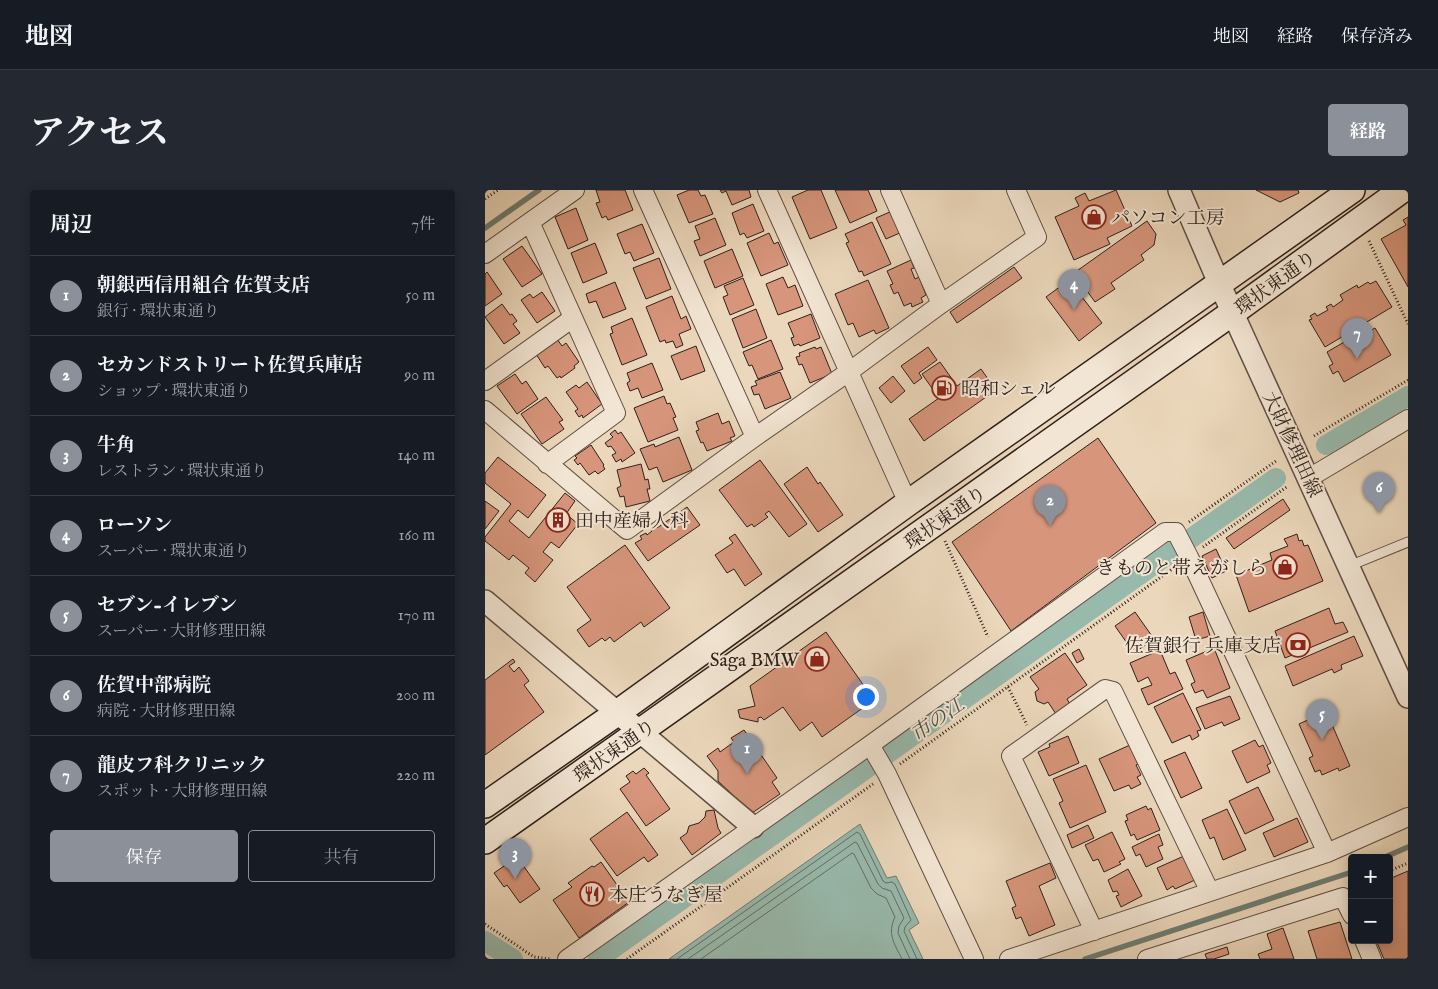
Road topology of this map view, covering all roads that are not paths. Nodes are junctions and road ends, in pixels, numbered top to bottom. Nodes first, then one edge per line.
1 (575, 190) edge
2 (643, 190) edge
3 (767, 190) edge
4 (890, 190) edge
5 (1016, 190) edge
6 (1179, 190) edge
7 (1352, 190) edge
8 (1402, 190) edge
9 (529, 222) junction
10 (485, 254) edge
11 (1219, 284) junction
12 (941, 304) junction
13 (1232, 313) junction
14 (573, 318) junction
15 (850, 371) junction
16 (485, 382) edge
17 (485, 410) edge
18 (1408, 419) edge
19 (755, 437) junction
20 (547, 464) junction
21 (1309, 478) junction
22 (908, 504) junction
23 (1408, 542) edge
24 (1349, 566) junction
25 (485, 601) edge
26 (1408, 697) edge
27 (617, 713) junction
28 (640, 732) junction
29 (870, 745) junction
30 (485, 804) edge
31 (1408, 817) edge
32 (753, 827) junction
33 (485, 840) edge
34 (1327, 853) junction
35 (1210, 892) junction
36 (1348, 907) edge
37 (1094, 931) junction
38 (1365, 944) edge
39 (567, 959) edge
40 (974, 959) edge
41 (1009, 959) edge
42 (1147, 959) edge
43 (1372, 959) edge

1 - 9 street
2 - 19 street
3 - 15 street
4 - 12 street
5 - 12 street
6 - 11 street, 大財修理田線
7 - 11 main road, 環状東通り
8 - 13 main road, 環状東通り
9 - 10 street
9 - 14 street
11 - 13 street, 大財修理田線
11 - 22 main road, 環状東通り
12 - 15 street
13 - 21 street, 大財修理田線
13 - 28 main road, 環状東通り
14 - 16 street
14 - 20 street
15 - 19 street
15 - 22 street
17 - 20 street
18 - 21 street
19 - 20 street
21 - 24 street, 大財修理田線
22 - 27 main road, 環状東通り
23 - 24 lane
24 - 26 street, 大財修理田線
25 - 27 street
27 - 28 street
27 - 30 main road, 環状東通り
28 - 32 street
28 - 33 main road, 環状東通り
29 - 32 street
29 - 34 street
29 - 40 street
31 - 34 street
32 - 39 street
34 - 35 street
35 - 37 street
35 - 37 street
36 - 42 street
37 - 41 street
38 - 43 street

